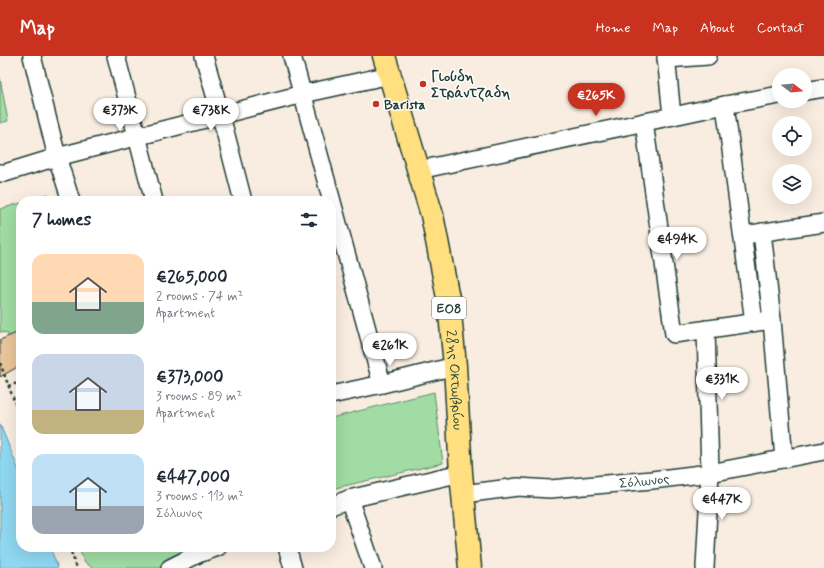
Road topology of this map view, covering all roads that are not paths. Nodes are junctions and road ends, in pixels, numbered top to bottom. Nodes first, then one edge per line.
1 (32, 56) edge
2 (116, 56) edge
3 (204, 56) edge
4 (292, 56) edge
5 (708, 56) edge
6 (666, 58) edge
7 (387, 65) edge
8 (824, 88) edge
9 (812, 90) edge
10 (303, 94) junction
11 (772, 96) edge
12 (725, 105) junction
13 (222, 116) junction
14 (672, 116) junction
15 (644, 122) junction
16 (137, 138) junction
17 (57, 158) junction
18 (419, 170) junction
19 (0, 173) edge
20 (69, 196) edge
21 (153, 196) edge
22 (242, 196) edge
23 (331, 196) edge
24 (336, 215) edge
25 (824, 223) edge
26 (762, 232) junction
27 (742, 235) junction
28 (772, 320) junction
29 (754, 322) junction
30 (706, 329) junction
31 (455, 366) junction
32 (382, 384) junction
33 (336, 394) edge
34 (824, 451) edge
35 (784, 459) junction
36 (710, 473) junction
37 (462, 484) junction
38 (349, 499) junction
39 (336, 504) edge
40 (288, 552) edge
41 (199, 556) edge
42 (170, 568) edge
43 (293, 568) edge
44 (373, 568) edge
45 (470, 568) edge
46 (705, 568) edge

1 - 17 street
2 - 16 street
3 - 13 street
4 - 10 street
5 - 6 street
6 - 14 street
7 - 10 street
7 - 18 main road, 28ης Οκτωβρίου / ΕΟ8
8 - 9 street
10 - 13 street
10 - 23 street
11 - 12 street
12 - 14 street
12 - 27 street
13 - 16 street
13 - 22 street
14 - 15 street
15 - 18 street
15 - 30 street
16 - 17 street
16 - 21 street
17 - 19 street
17 - 20 street
18 - 31 main road, 28ης Οκτωβρίου / ΕΟ8
24 - 32 street
25 - 26 street
26 - 27 street
26 - 28 street
27 - 29 street
28 - 29 street
28 - 35 street
29 - 30 street
30 - 36 street
31 - 32 street
31 - 37 main road, 28ης Οκτωβρίου / ΕΟ8
32 - 33 street
34 - 35 street, Σόλωνος
35 - 36 street, Σόλωνος
36 - 37 street, Σόλωνος
36 - 46 street
37 - 38 street, Σόλωνος
37 - 45 main road, 28ης Οκτωβρίου / ΕΟ8
38 - 39 street, Σόλωνος
38 - 44 street
40 - 43 street
41 - 42 street

